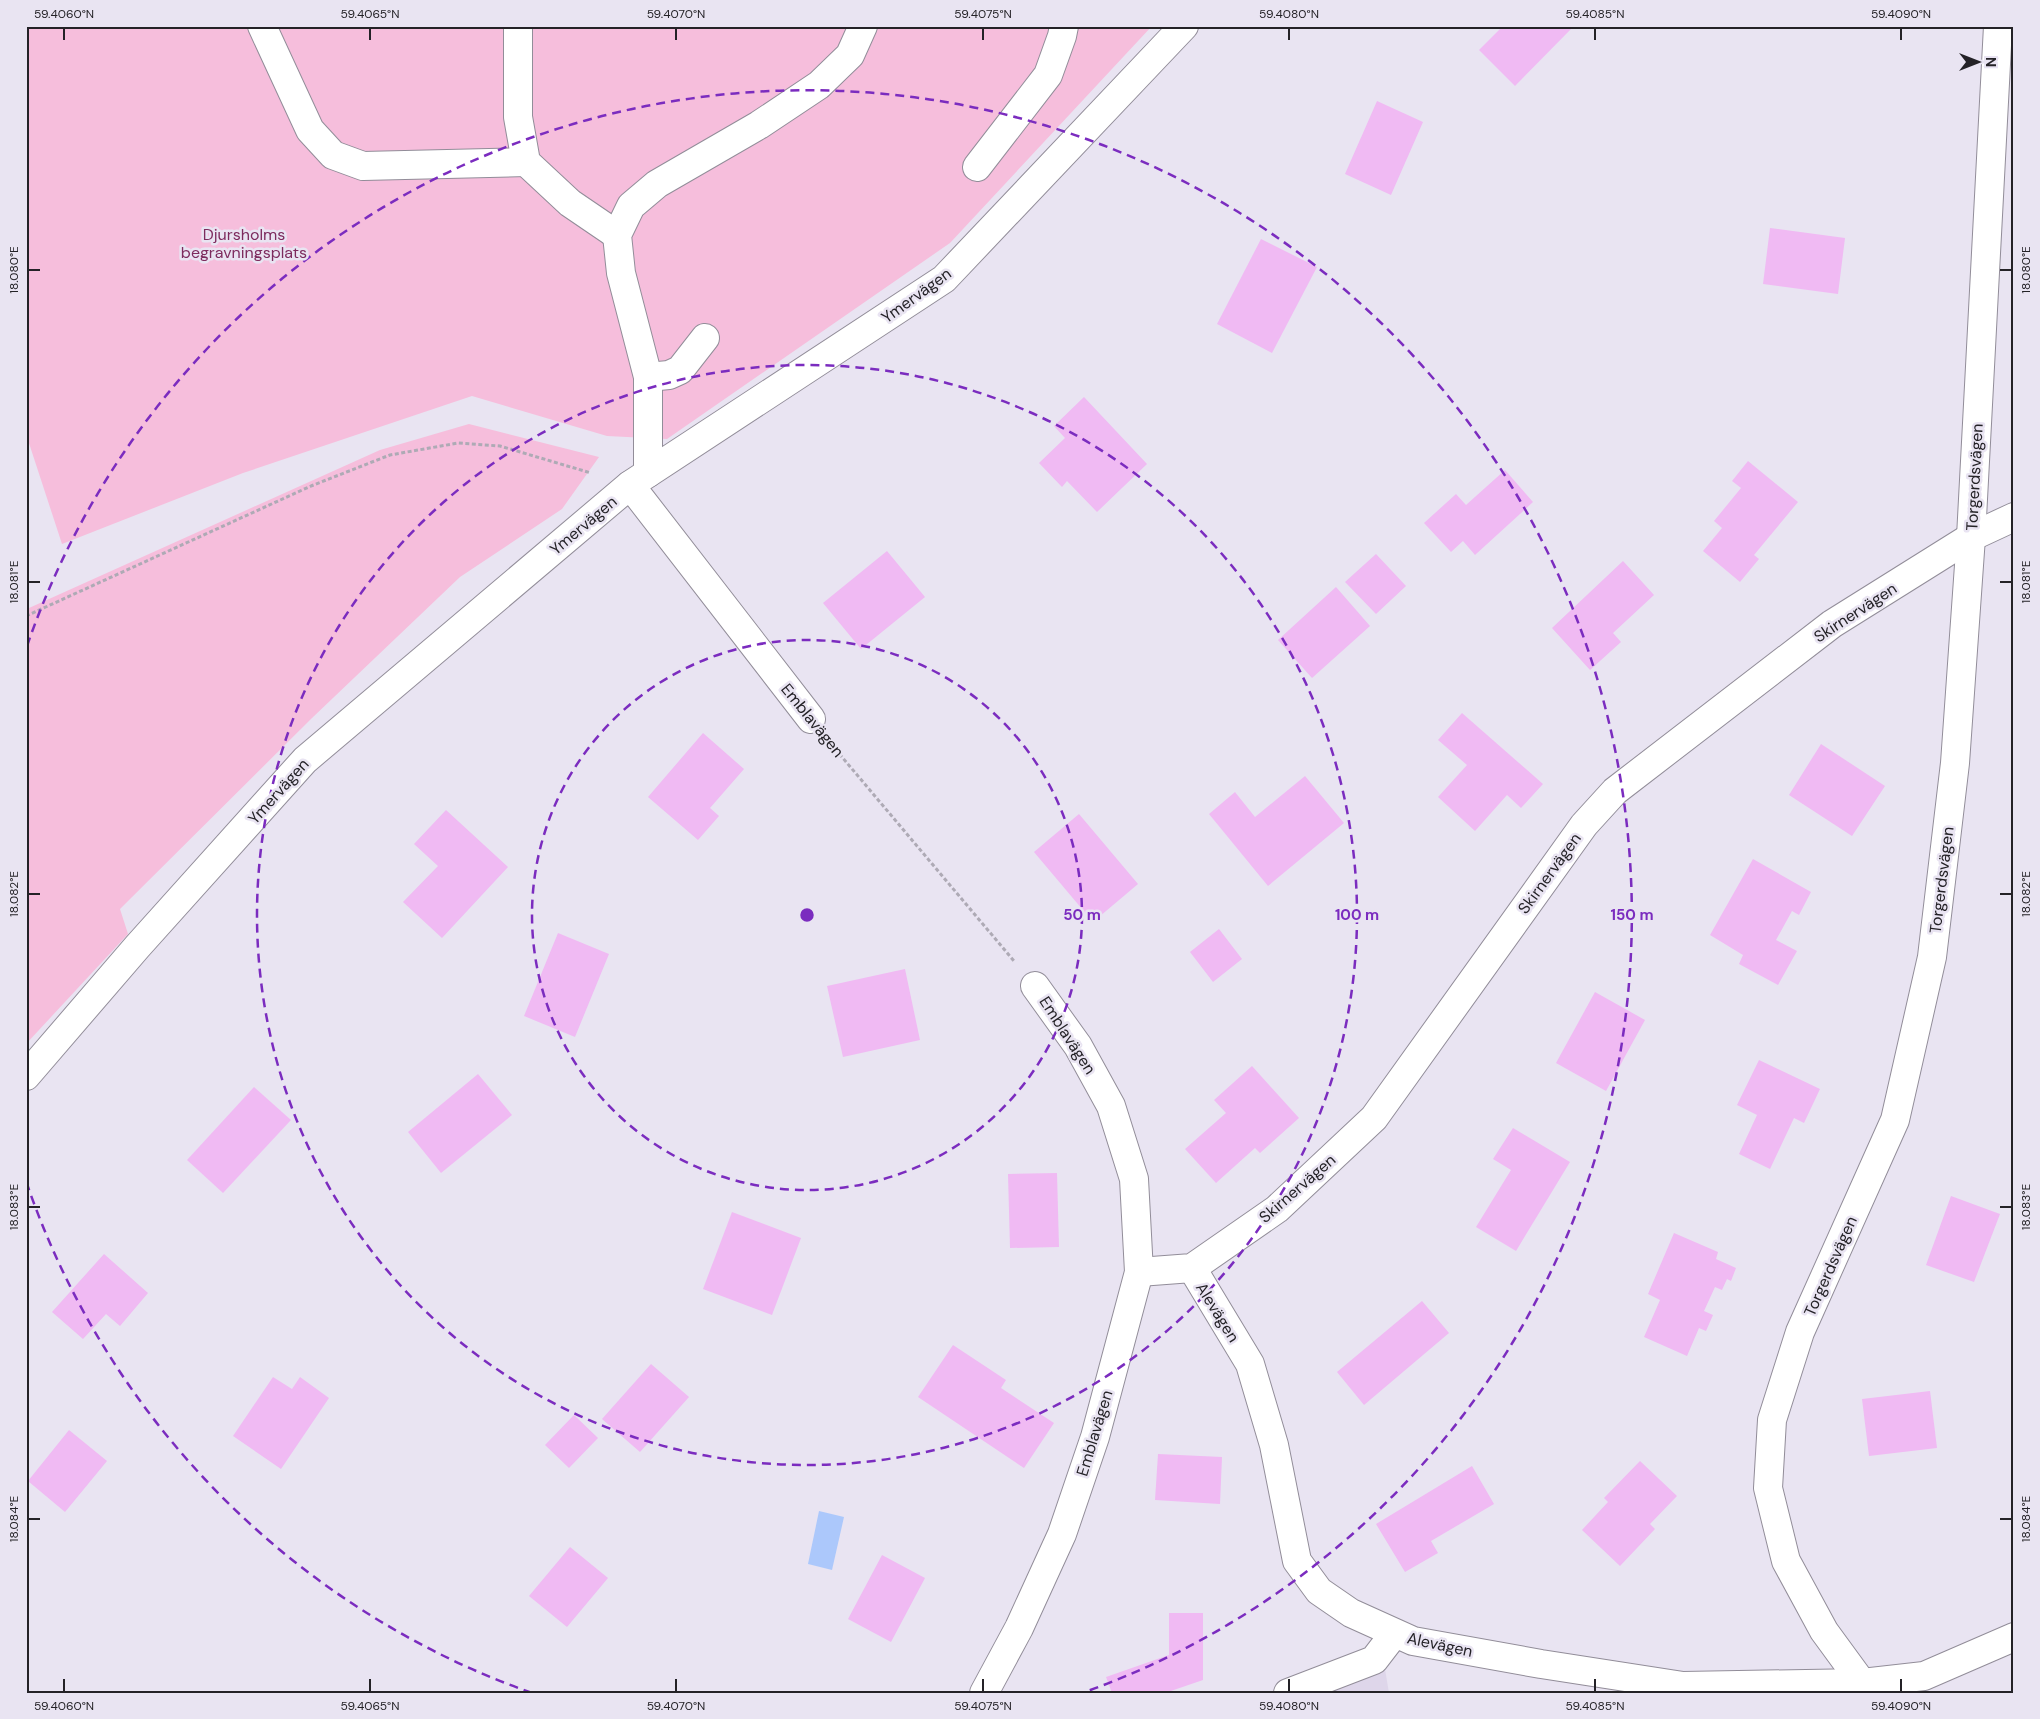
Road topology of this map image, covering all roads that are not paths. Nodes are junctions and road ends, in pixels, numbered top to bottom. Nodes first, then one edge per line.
1 (262, 26) edge
2 (863, 26) edge
3 (1064, 26) edge
4 (1184, 26) edge
5 (1998, 26) edge
6 (518, 27) edge
7 (526, 162) junction
8 (977, 167) dead end
9 (617, 235) junction
10 (705, 338) dead end
11 (648, 376) junction
12 (639, 479) junction
13 (2014, 517) edge
14 (1971, 537) junction
15 (811, 719) road end
16 (1035, 986) road end
17 (26, 1076) edge
18 (1192, 1268) junction
19 (1139, 1272) junction
20 (1394, 1634) junction
21 (2014, 1637) edge
22 (1862, 1683) junction
23 (984, 1693) edge
24 (1288, 1693) edge

1 - 7 street
2 - 9 street
3 - 8 street
4 - 12 street, Ymervägen
5 - 14 street, Torgerdsvägen
6 - 7 street
7 - 9 street
9 - 11 street
10 - 11 street
11 - 12 street
12 - 15 street, Emblavägen
12 - 17 street, Ymervägen
13 - 14 street, Skirnervägen
14 - 18 street, Skirnervägen
14 - 22 street, Torgerdsvägen
16 - 19 street, Emblavägen
18 - 19 street
18 - 20 street, Alevägen
19 - 23 street, Emblavägen
20 - 22 street, Alevägen
20 - 24 street
21 - 22 street, Alevägen

